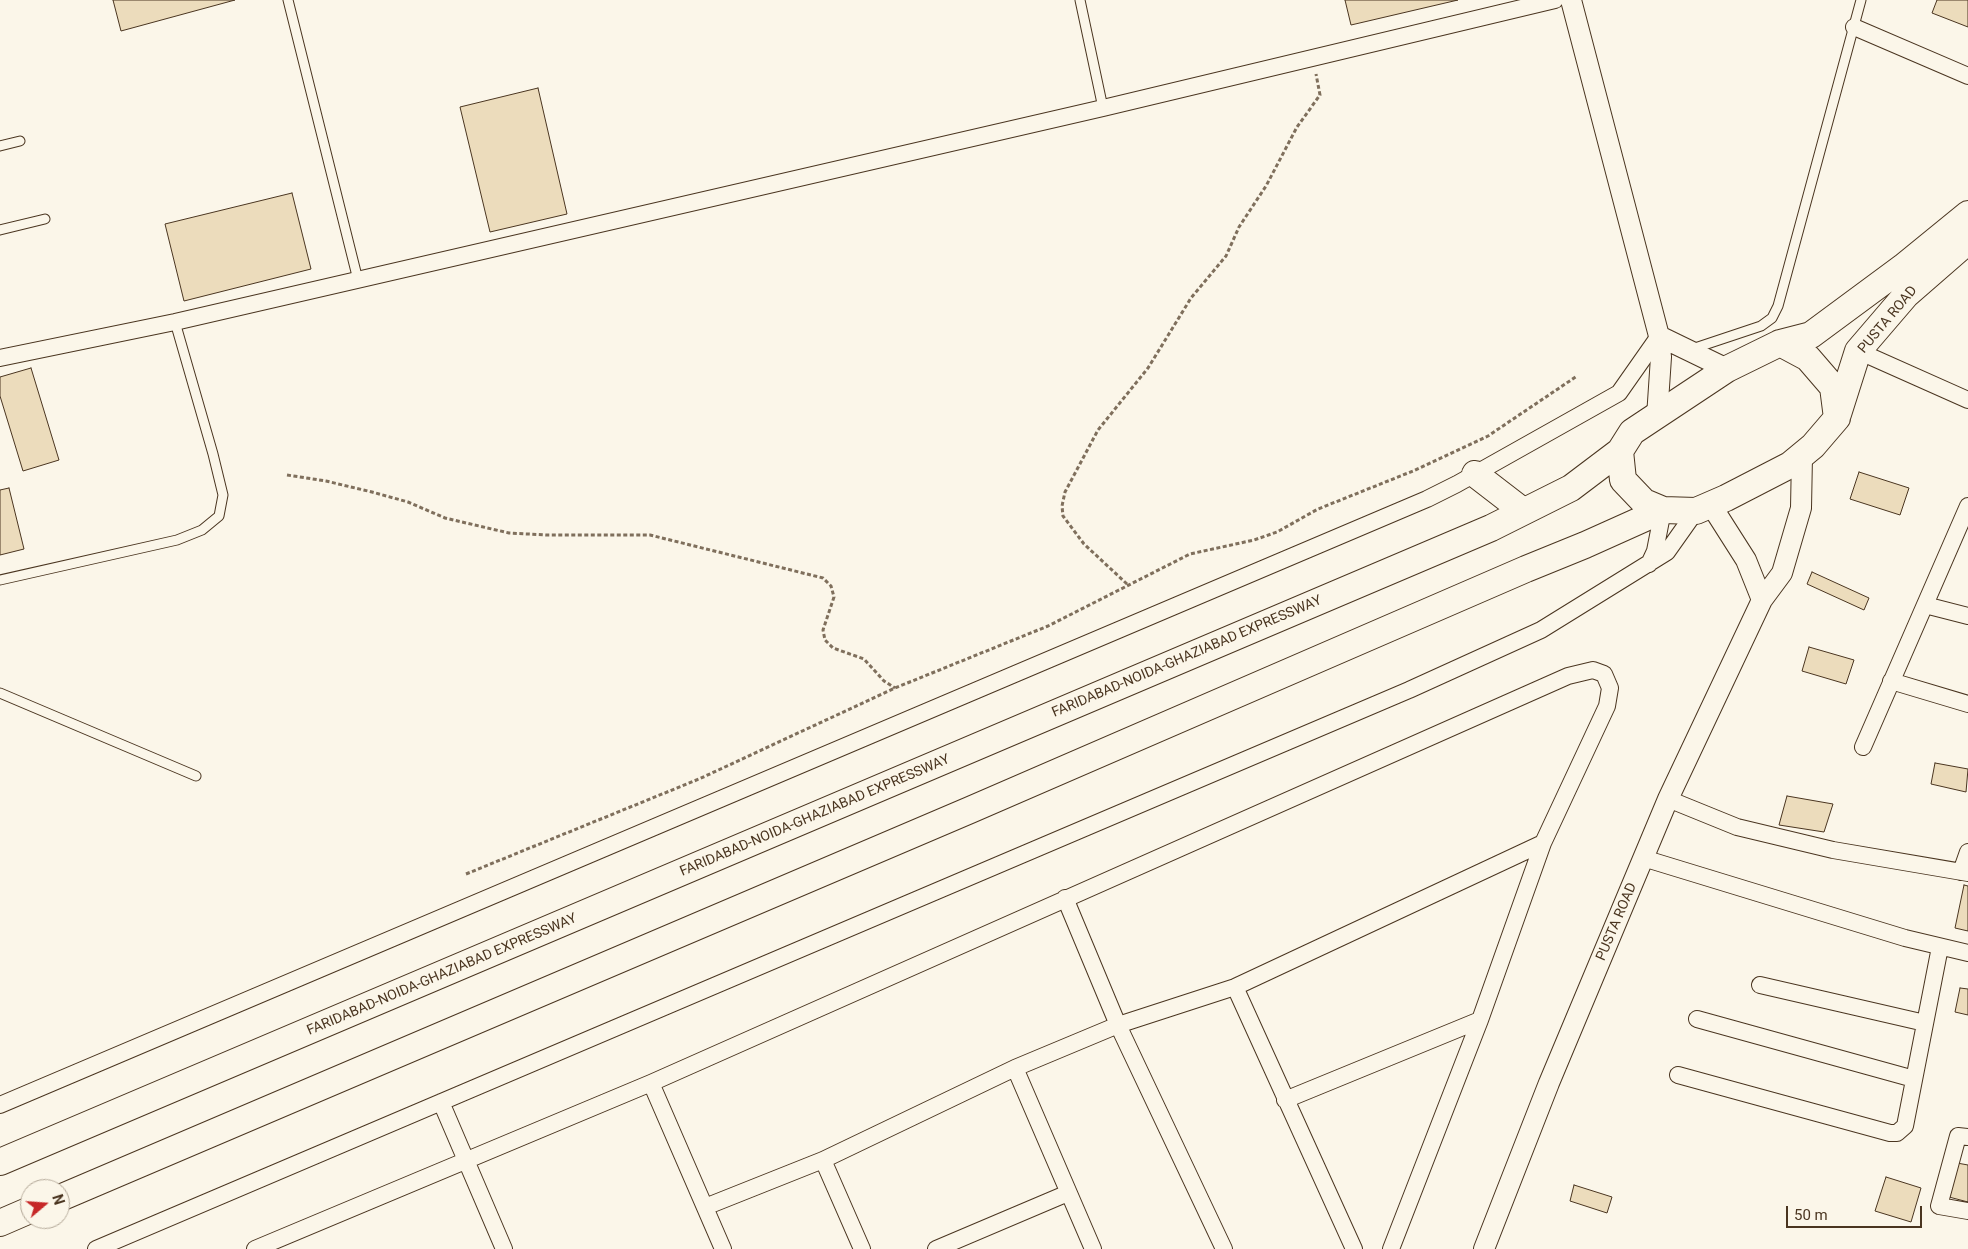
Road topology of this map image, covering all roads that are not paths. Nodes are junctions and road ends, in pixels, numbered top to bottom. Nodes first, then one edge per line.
1 (288, 0) edge
2 (1080, 0) edge
3 (1556, 0) edge
4 (1572, 0) edge
5 (1861, 0) edge
6 (1854, 27) junction
7 (1968, 76) edge
8 (1103, 108) junction
9 (20, 141) dead end
10 (0, 146) edge
11 (1968, 214) edge
12 (44, 219) dead end
13 (0, 230) edge
14 (1968, 241) edge
15 (358, 280) junction
16 (1868, 292) joint
17 (175, 322) junction
18 (1659, 336) junction
19 (1780, 343) junction
20 (1687, 351) junction
21 (1858, 351) junction
22 (0, 358) edge
23 (1727, 369) junction
24 (1968, 400) edge
25 (1657, 417) junction
26 (1837, 418) junction
27 (1620, 451) junction
28 (1802, 456) junction
29 (1475, 474) junction
30 (1968, 506) edge
31 (1703, 508) junction
32 (1663, 510) junction
33 (1523, 511) junction
34 (1649, 564) junction
35 (0, 580) edge
36 (1762, 600) junction
37 (1925, 606) junction
38 (1968, 616) edge
39 (1891, 681) junction
40 (0, 693) edge
41 (1968, 704) edge
42 (1863, 747) dead end
43 (196, 776) dead end
44 (1668, 799) junction
45 (1543, 843) junction
46 (1968, 852) edge
47 (1643, 858) junction
48 (1964, 872) edge
49 (1065, 898) junction
50 (1940, 947) junction
51 (1968, 953) edge
52 (1760, 985) dead end
53 (1235, 987) junction
54 (1698, 1019) dead end
55 (1480, 1020) junction
56 (1925, 1023) junction
57 (1118, 1025) junction
58 (1015, 1068) junction
59 (1678, 1075) dead end
60 (1914, 1079) junction
61 (651, 1083) junction
62 (1285, 1100) junction
63 (441, 1102) junction
64 (0, 1105) edge
65 (1968, 1137) edge
66 (466, 1160) junction
67 (823, 1160) junction
68 (0, 1162) edge
69 (1068, 1193) junction
70 (70, 1194) edge
71 (705, 1207) junction
72 (1968, 1211) edge
73 (20, 1214) edge
74 (0, 1223) edge
75 (96, 1249) edge
76 (254, 1249) edge
77 (504, 1249) edge
78 (723, 1249) edge
79 (862, 1249) edge
80 (936, 1249) edge
81 (1093, 1249) edge
82 (1224, 1249) edge
83 (1354, 1249) edge
84 (1390, 1249) edge
85 (1484, 1249) edge

1 - 15 lane
2 - 8 lane
3 - 8 street
4 - 18 street
5 - 6 lane
6 - 7 street
6 - 20 lane
8 - 15 street
9 - 10 lane
11 - 16 main road, PUSTA ROAD
12 - 13 lane
14 - 21 main road, PUSTA ROAD
15 - 17 street
16 - 19 main road, FARIDABAD-NOIDA-GHAZIABAD EXPRESSWAY
17 - 22 street
17 - 35 lane
18 - 20 street
18 - 25 street
18 - 29 street
19 - 23 main road, FARIDABAD-NOIDA-GHAZIABAD EXPRESSWAY
19 - 26 main road
20 - 23 street
21 - 24 street
21 - 26 main road, PUSTA ROAD
23 - 25 main road, FARIDABAD-NOIDA-GHAZIABAD EXPRESSWAY
25 - 27 main road, FARIDABAD-NOIDA-GHAZIABAD EXPRESSWAY
26 - 28 main road
27 - 32 main road
27 - 33 main road, FARIDABAD-NOIDA-GHAZIABAD EXPRESSWAY
28 - 31 main road
28 - 36 street, PUSTA ROAD
29 - 33 main road
29 - 64 street
30 - 37 street
31 - 32 main road
31 - 34 street
31 - 36 street
32 - 34 street
32 - 70 main road
33 - 68 main road, FARIDABAD-NOIDA-GHAZIABAD EXPRESSWAY
34 - 63 street
36 - 44 street, PUSTA ROAD
37 - 38 street
37 - 39 street
39 - 41 street
39 - 42 street
40 - 43 lane
44 - 47 street, PUSTA ROAD
44 - 48 street
45 - 49 street
45 - 53 street
45 - 55 street
46 - 48 street
47 - 50 street
47 - 85 street, PUSTA ROAD
49 - 57 street
49 - 61 street
50 - 51 street
50 - 56 street
52 - 56 street
53 - 57 street
53 - 62 street
54 - 60 street
55 - 62 street
55 - 84 street
56 - 60 street
57 - 58 street
57 - 82 street
58 - 67 street
58 - 69 street
59 - 60 street
61 - 66 street
61 - 71 street
62 - 83 street
63 - 66 street
63 - 75 street
65 - 72 street
66 - 76 street
66 - 77 street
67 - 71 street
67 - 79 street
69 - 80 street
69 - 81 street
71 - 78 street
73 - 74 main road

